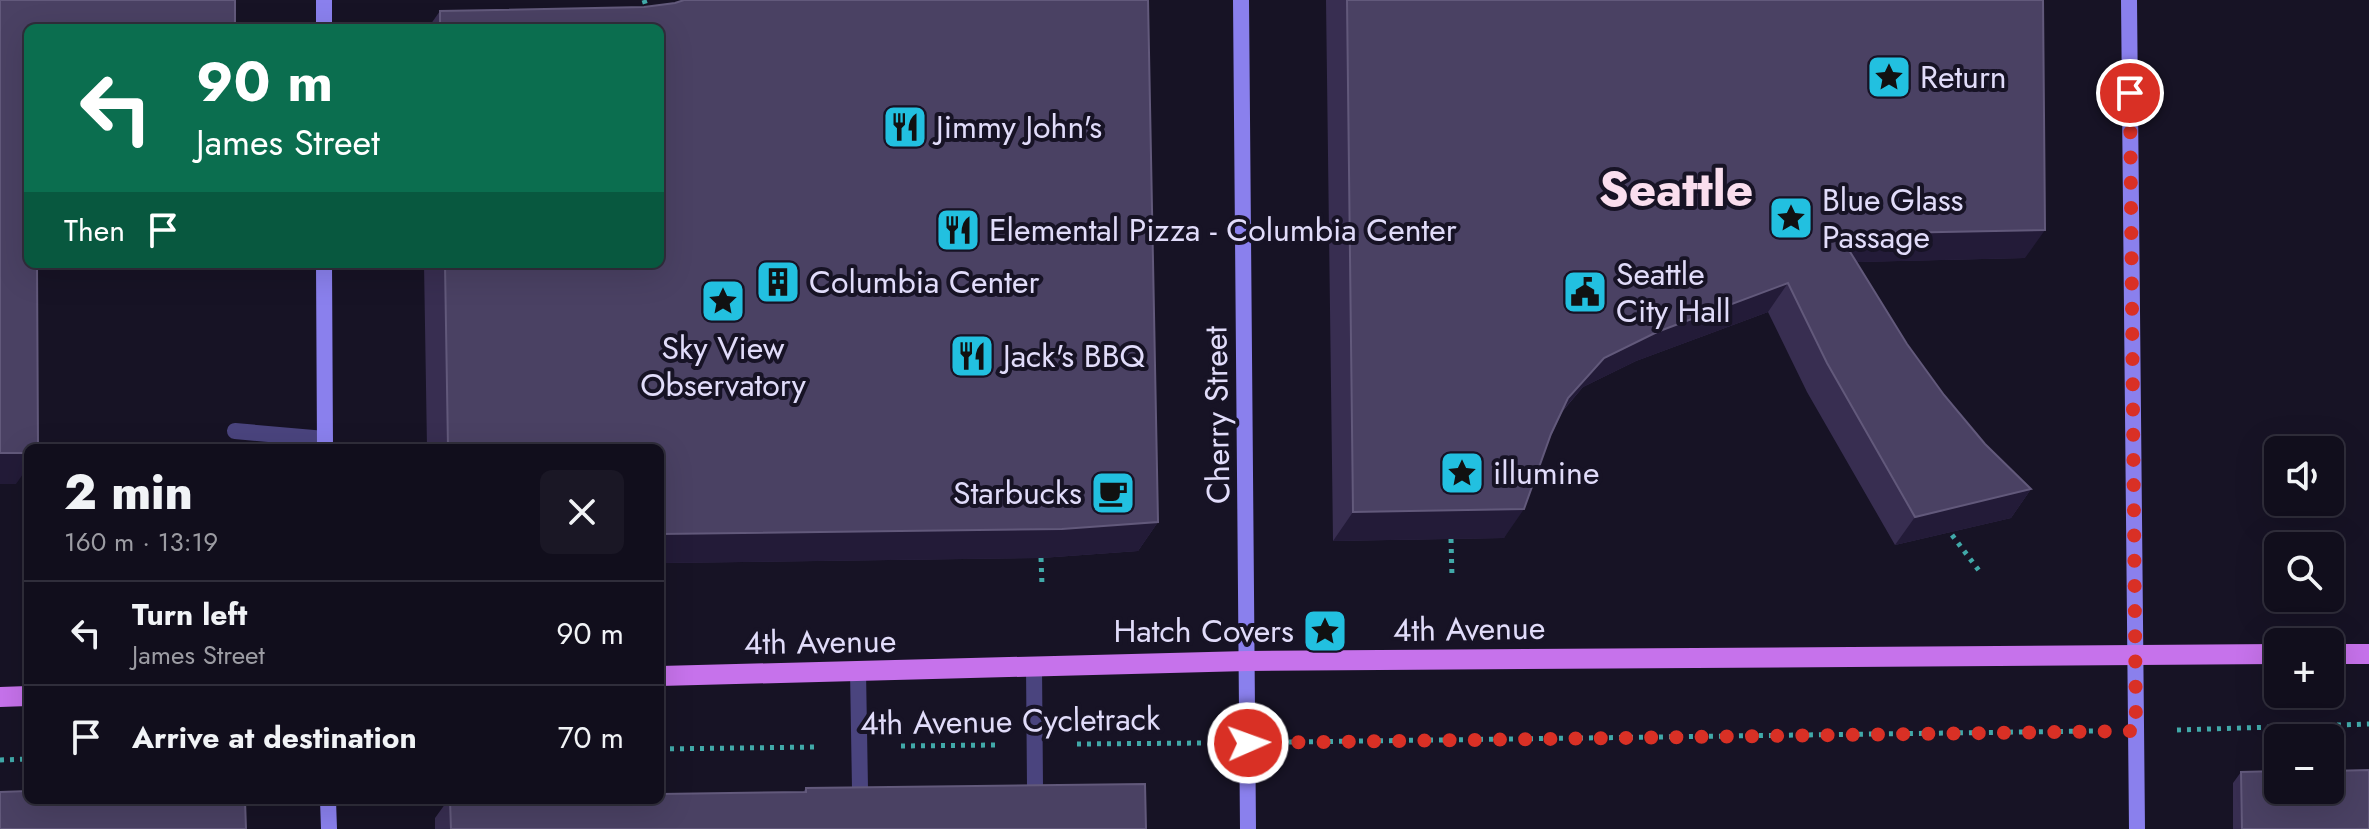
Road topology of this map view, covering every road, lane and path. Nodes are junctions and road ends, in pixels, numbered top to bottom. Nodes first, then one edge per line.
1 (324, 0) edge
2 (644, 0) edge
3 (1241, 0) edge
4 (2129, 0) edge
5 (649, 14) edge
6 (324, 24) edge
7 (324, 268) edge
8 (235, 431) dead end
9 (325, 443) edge
10 (1941, 520) edge
11 (1451, 539) edge
12 (1041, 558) edge
13 (1980, 572) dead end
14 (1452, 577) dead end
15 (1042, 585) dead end
16 (2134, 654) junction
17 (2264, 654) edge
18 (2344, 654) edge
19 (2369, 654) edge
20 (1247, 661) junction
21 (1034, 666) junction
22 (858, 671) junction
23 (664, 676) edge
24 (24, 696) edge
25 (0, 697) edge
26 (2369, 724) edge
27 (2136, 731) junction
28 (1248, 743) junction
29 (1034, 745) junction
30 (859, 746) junction
31 (664, 749) edge
32 (24, 759) edge
33 (0, 760) edge
34 (1035, 787) edge
35 (860, 789) edge
36 (328, 804) edge
37 (329, 829) edge
38 (1248, 829) edge
39 (2137, 829) edge

1 - 6 street
2 - 5 path
3 - 20 street, Cherry Street
4 - 16 street
7 - 9 street
8 - 9 lane
10 - 13 path
11 - 14 path
12 - 15 path
16 - 17 main road, 4th Avenue
16 - 20 main road, 4th Avenue
16 - 27 street
18 - 19 main road
20 - 21 main road, 4th Avenue
20 - 28 street, Cherry Street
21 - 22 main road, 4th Avenue
21 - 29 lane
22 - 23 main road, 4th Avenue
22 - 30 lane
24 - 25 main road
26 - 27 path, 4th Avenue Cycletrack
27 - 28 path, 4th Avenue Cycletrack
27 - 39 street
28 - 29 path, 4th Avenue Cycletrack
28 - 38 street, Cherry Street
29 - 30 path, 4th Avenue Cycletrack
29 - 34 lane
30 - 31 path, 4th Avenue Cycletrack
30 - 35 lane
32 - 33 path
36 - 37 street

